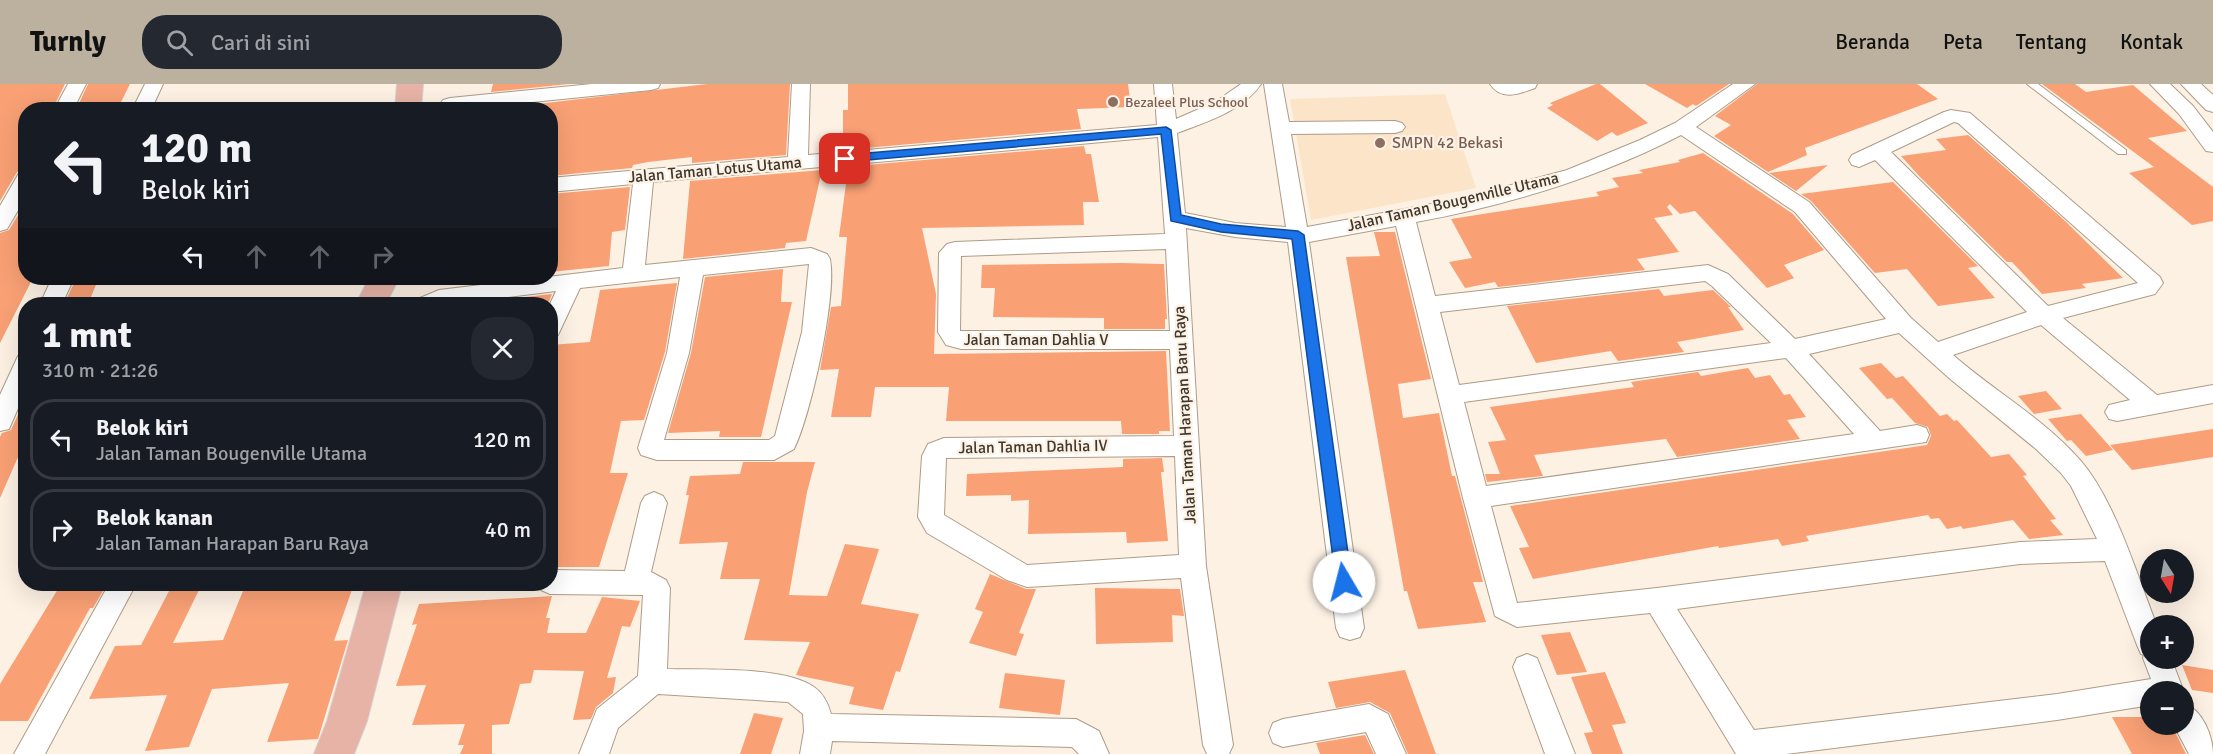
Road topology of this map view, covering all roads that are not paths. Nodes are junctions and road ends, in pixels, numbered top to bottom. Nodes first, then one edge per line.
1 (77, 84) edge
2 (154, 84) edge
3 (410, 84) edge
4 (651, 84) edge
5 (801, 84) edge
6 (1163, 84) edge
7 (1252, 84) edge
8 (1273, 84) edge
9 (1499, 84) edge
10 (1528, 84) edge
11 (1746, 84) edge
12 (2032, 84) edge
13 (2159, 84) edge
14 (2190, 84) edge
15 (67, 102) edge
16 (145, 102) edge
17 (407, 102) edge
18 (470, 102) edge
19 (2213, 107) edge
20 (2186, 110) junction
21 (1395, 127) dead end
22 (1682, 127) junction
23 (1280, 128) junction
24 (1166, 130) junction
25 (2213, 146) edge
26 (1878, 151) junction
27 (2122, 152) dead end
28 (1859, 160) dead end
29 (798, 163) junction
30 (644, 176) junction
31 (18, 182) edge
32 (558, 183) edge
33 (0, 186) edge
34 (18, 192) edge
35 (1404, 217) junction
36 (0, 224) edge
37 (1175, 230) junction
38 (1298, 235) junction
39 (693, 267) junction
40 (633, 273) junction
41 (571, 282) junction
42 (558, 284) edge
43 (546, 285) edge
44 (447, 297) edge
45 (1427, 305) junction
46 (558, 311) edge
47 (2044, 315) junction
48 (1903, 324) junction
49 (1182, 340) junction
50 (1791, 349) junction
51 (1934, 352) junction
52 (18, 380) edge
53 (2213, 394) edge
54 (1451, 395) junction
55 (2152, 405) junction
56 (2117, 412) dead end
57 (0, 422) edge
58 (1917, 435) dead end
59 (1874, 440) junction
60 (1188, 446) junction
61 (1476, 498) junction
62 (654, 503) dead end
63 (2112, 550) junction
64 (1193, 567) junction
65 (558, 582) edge
66 (635, 584) junction
67 (119, 591) edge
68 (382, 591) edge
69 (1657, 600) junction
70 (2140, 618) edge
71 (1350, 628) dead end
72 (1527, 667) dead end
73 (652, 681) junction
74 (2140, 694) edge
75 (1283, 733) dead end
76 (2194, 734) edge
77 (818, 741) edge
78 (1218, 745) dead end
79 (1750, 750) edge
80 (29, 754) edge
81 (334, 754) edge
82 (594, 754) edge
83 (1094, 754) edge
84 (1391, 754) edge
85 (1560, 754) edge
86 (2205, 754) edge

1 - 15 street
2 - 16 street
3 - 17 main road
4 - 18 street
5 - 29 street
6 - 24 street, Jalan Taman Harapan Baru Raya
7 - 24 street, Jalan Taman Lotus Utama
8 - 23 street
9 - 10 street
11 - 22 street, Jalan Taman Bougenville Utama
12 - 27 lane
13 - 20 street
14 - 19 street
19 - 20 street
20 - 25 street
21 - 23 street
22 - 35 street, Jalan Taman Bougenville Utama
22 - 48 street
23 - 38 street
24 - 29 street, Jalan Taman Lotus Utama
24 - 37 street, Jalan Taman Harapan Baru Raya
26 - 28 street
26 - 47 street
26 - 47 street
29 - 30 street, Jalan Taman Lotus Utama
30 - 32 street, Jalan Taman Lotus Utama
30 - 40 street
31 - 33 street
34 - 36 street
35 - 38 street, Jalan Taman Bougenville Utama
35 - 45 street
37 - 38 street, Jalan Taman Bougenville Utama
37 - 49 street, Jalan Taman Harapan Baru Raya
37 - 49 street, Jalan Taman Dahlia V
38 - 71 street
39 - 39 street
39 - 40 street
40 - 41 street
41 - 42 street
41 - 46 street
43 - 44 street
45 - 50 street
45 - 54 street
47 - 51 street
47 - 55 street
48 - 50 street
48 - 51 street
49 - 60 street, Jalan Taman Harapan Baru Raya
50 - 54 street
50 - 59 street
51 - 63 street
52 - 57 street
53 - 55 street
54 - 61 street
55 - 56 street
58 - 59 street
59 - 61 street
60 - 64 street, Jalan Taman Harapan Baru Raya
60 - 64 street, Jalan Taman Dahlia IV
61 - 69 street
62 - 66 street
63 - 69 street
63 - 70 street
64 - 78 street, Jalan Taman Harapan Baru Raya
65 - 66 street
66 - 73 street
67 - 80 street
68 - 81 main road
69 - 79 street
72 - 85 street
73 - 77 street
73 - 82 street
74 - 79 street
75 - 84 street
76 - 86 street
77 - 83 street

